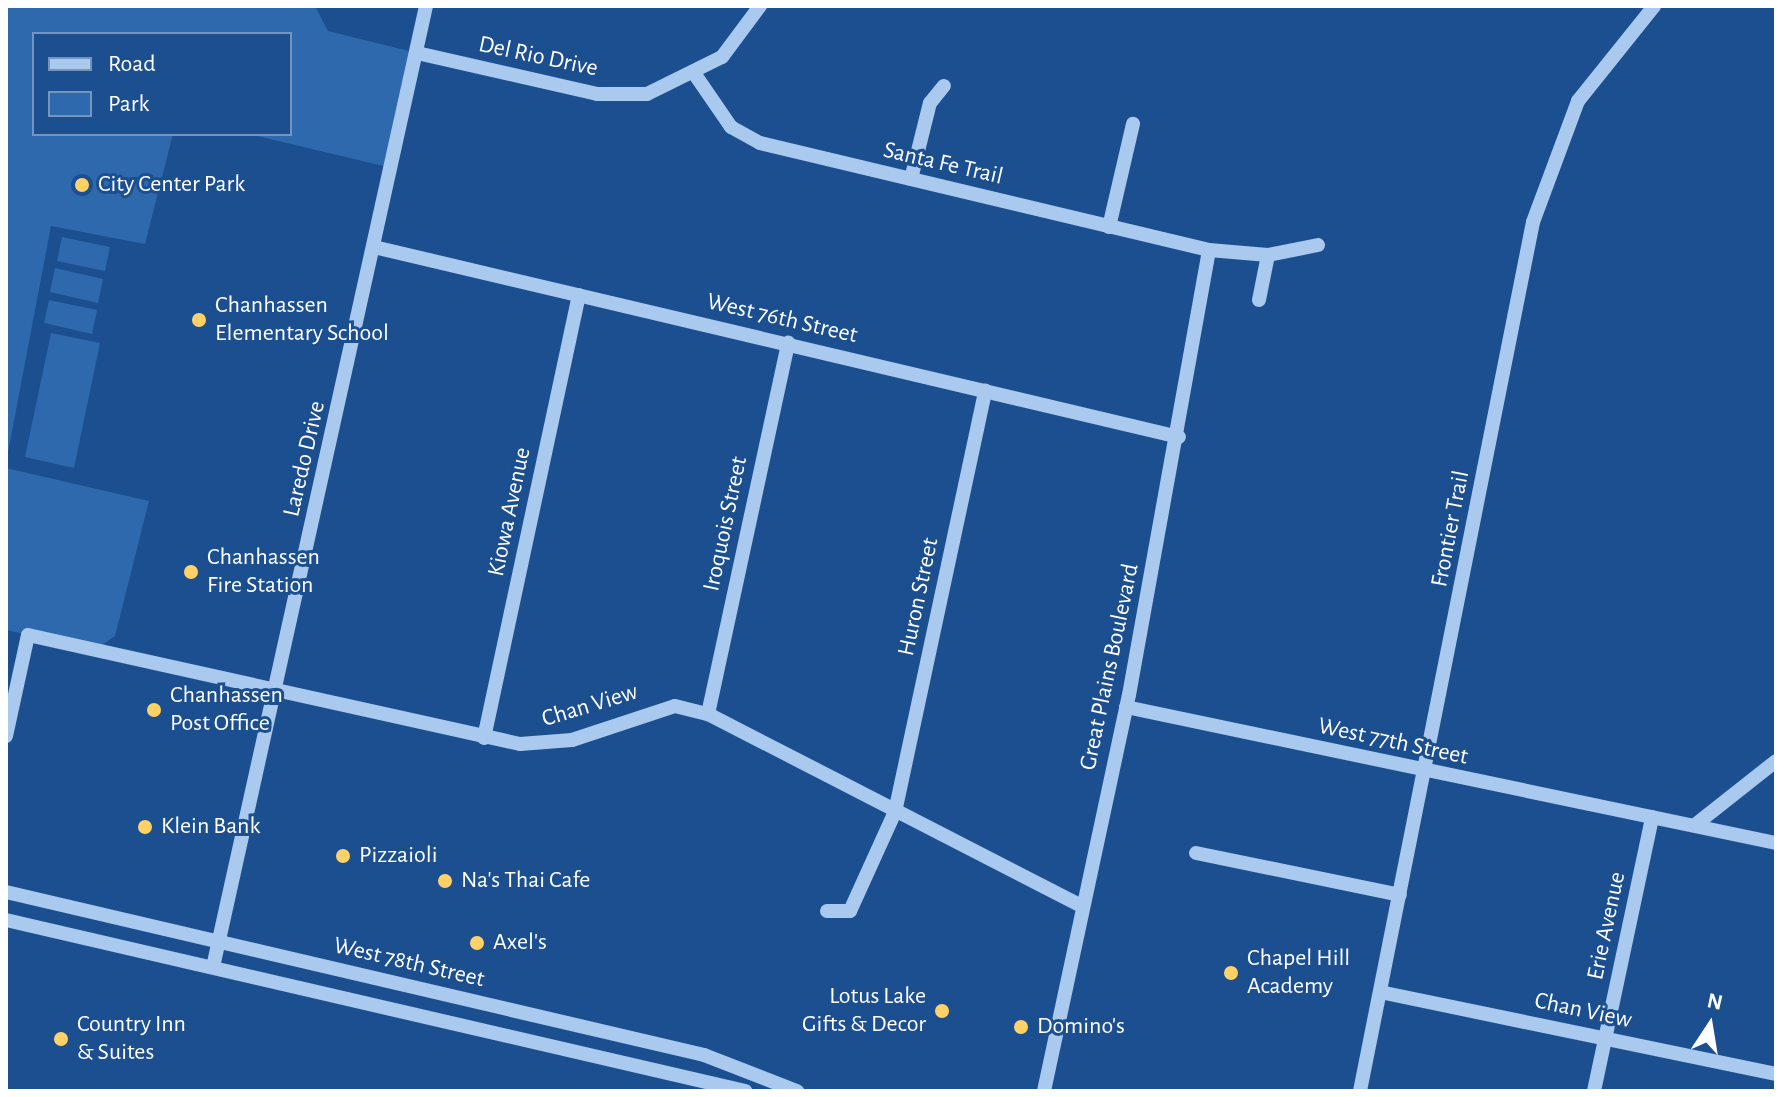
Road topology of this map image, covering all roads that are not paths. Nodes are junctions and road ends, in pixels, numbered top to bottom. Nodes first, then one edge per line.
1 (426, 6) edge
2 (760, 6) edge
3 (1654, 6) edge
4 (417, 53) junction
5 (696, 76) junction
6 (944, 86) dead end
7 (1133, 124) dead end
8 (911, 179) junction
9 (1109, 227) junction
10 (1318, 245) dead end
11 (374, 247) junction
12 (1209, 250) junction
13 (1268, 255) junction
14 (579, 295) junction
15 (1259, 300) dead end
16 (788, 343) junction
17 (985, 391) junction
18 (1179, 437) junction
19 (276, 690) junction
20 (1126, 707) junction
21 (708, 714) junction
22 (6, 736) edge
23 (484, 738) junction
24 (1776, 761) edge
25 (1425, 772) junction
26 (895, 812) junction
27 (1652, 817) junction
28 (1695, 825) junction
29 (1776, 843) edge
30 (1196, 853) dead end
31 (6, 892) edge
32 (1400, 895) junction
33 (1082, 906) junction
34 (827, 911) dead end
35 (6, 920) edge
36 (218, 942) junction
37 (213, 967) junction
38 (1380, 992) junction
39 (1605, 1038) junction
40 (1776, 1074) edge
41 (745, 1091) edge
42 (797, 1091) edge
43 (1044, 1091) edge
44 (1360, 1091) edge
45 (1594, 1091) edge

1 - 4 street, Laredo Drive
2 - 5 street, Del Rio Drive
3 - 25 street, Frontier Trail
4 - 5 street, Del Rio Drive
4 - 11 street, Laredo Drive
5 - 8 street, Santa Fe Trail
6 - 8 street
7 - 9 street
8 - 9 street, Santa Fe Trail
9 - 12 street, Santa Fe Trail
10 - 13 street, Santa Fe Trail
11 - 14 street, West 76th Street
11 - 19 street, Laredo Drive
12 - 13 street, Santa Fe Trail
12 - 18 street, Great Plains Boulevard
13 - 15 street
14 - 16 street, West 76th Street
14 - 23 street, Kiowa Avenue
16 - 17 street, West 76th Street
16 - 21 street, Iroquois Street
17 - 18 street, West 76th Street
17 - 26 street, Huron Street
18 - 20 street, Great Plains Boulevard
19 - 22 street, Chan View
19 - 23 street, Chan View
19 - 36 street, Laredo Drive
20 - 25 street, West 77th Street
20 - 33 street, Great Plains Boulevard
21 - 23 street, Chan View
21 - 26 street, Chan View
24 - 28 street
25 - 27 street, West 77th Street
25 - 32 street, Frontier Trail
26 - 33 street, Chan View
26 - 34 street, Huron Street
27 - 28 street, West 77th Street
27 - 39 street, Erie Avenue
28 - 29 street
30 - 32 street
31 - 36 street, West 78th Street
32 - 38 street, Frontier Trail
33 - 43 street, Great Plains Boulevard
35 - 37 street, West 78th Street
36 - 37 street, Laredo Drive
36 - 42 street, West 78th Street
37 - 41 street, West 78th Street
38 - 39 street, Chan View
38 - 44 street, Frontier Trail
39 - 40 street, Chan View
39 - 45 street, Erie Avenue

